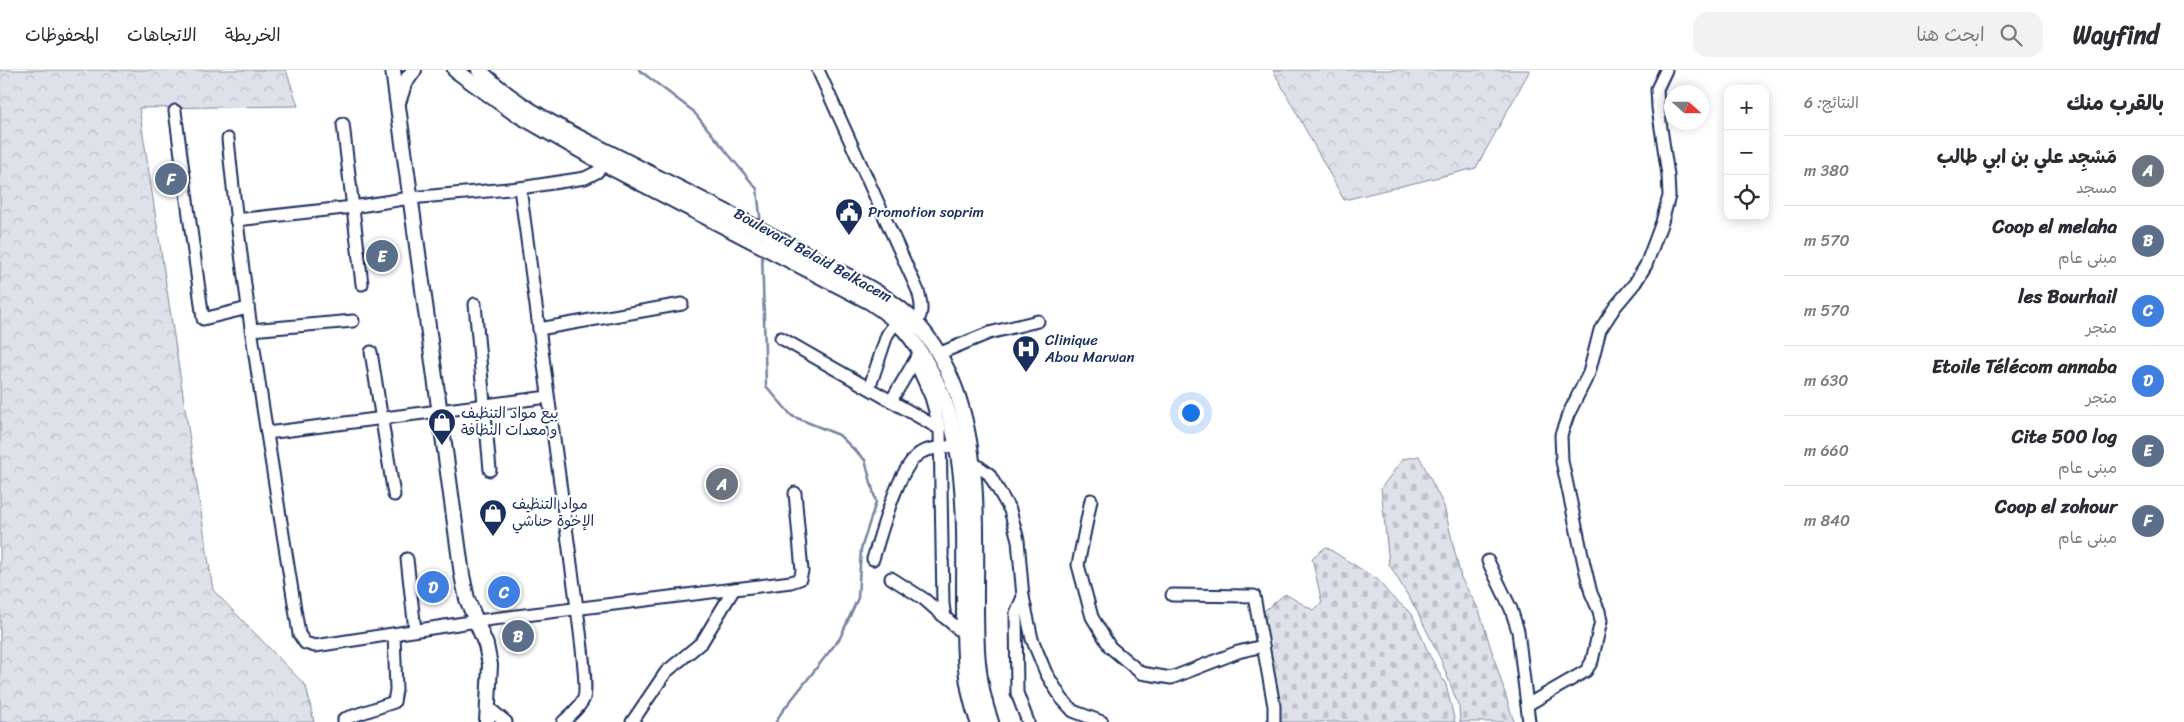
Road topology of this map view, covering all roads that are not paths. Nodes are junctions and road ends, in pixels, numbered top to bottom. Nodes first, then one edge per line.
1 (394, 70) edge
2 (414, 70) edge
3 (455, 70) edge
4 (479, 70) edge
5 (818, 70) edge
6 (1666, 70) edge
7 (399, 100) junction
8 (176, 111) dead end
9 (343, 124) dead end
10 (228, 139) dead end
11 (604, 164) junction
12 (520, 188) junction
13 (410, 198) junction
14 (353, 207) junction
15 (236, 220) junction
16 (748, 230) junction
17 (362, 284) dead end
18 (475, 304) dead end
19 (682, 304) dead end
20 (248, 308) junction
21 (900, 316) junction
22 (352, 321) dead end
23 (1038, 321) dead end
24 (912, 328) junction
25 (539, 329) junction
26 (251, 330) junction
27 (781, 338) dead end
28 (371, 352) dead end
29 (938, 354) junction
30 (918, 356) junction
31 (872, 380) dead end
32 (548, 397) junction
33 (891, 401) junction
34 (484, 405) junction
35 (440, 411) junction
36 (382, 418) junction
37 (940, 429) junction
38 (267, 433) junction
39 (956, 446) junction
40 (939, 447) junction
41 (972, 462) junction
42 (490, 470) dead end
43 (795, 493) dead end
44 (394, 495) dead end
45 (1091, 500) dead end
46 (407, 559) dead end
47 (872, 559) dead end
48 (1488, 561) dead end
49 (891, 578) dead end
50 (734, 589) junction
51 (1172, 595) dead end
52 (1023, 597) junction
53 (577, 608) junction
54 (945, 618) junction
55 (477, 621) junction
56 (415, 630) junction
57 (394, 634) junction
58 (964, 634) junction
59 (1263, 646) junction
60 (1527, 705) junction
61 (488, 715) edge
62 (344, 722) edge
63 (506, 722) edge
64 (563, 722) edge
65 (632, 722) edge
66 (978, 722) edge
67 (991, 722) edge
68 (1028, 722) edge
69 (1102, 722) edge
70 (1274, 722) edge
71 (1529, 722) edge

1 - 7 main road
2 - 7 main road
3 - 11 main road, Boulevard Belaid Belkacem
4 - 16 main road, Boulevard Belaid Belkacem
5 - 24 street
6 - 60 street
7 - 13 main road
8 - 20 street
9 - 14 street
10 - 15 street
11 - 12 street
11 - 16 main road, Boulevard Belaid Belkacem
12 - 13 street
12 - 25 street
13 - 14 street
13 - 35 main road
14 - 15 street
14 - 17 street
15 - 20 street
16 - 21 main road, Boulevard Belaid Belkacem
18 - 34 street
19 - 25 street
20 - 26 street
21 - 24 main road, Boulevard Belaid Belkacem
21 - 31 street
22 - 26 street
23 - 29 street
24 - 29 main road, Boulevard Belaid Belkacem
24 - 30 main road, Boulevard Belaid Belkacem
25 - 32 street
26 - 38 street
27 - 33 street
28 - 36 street
29 - 41 main road, Boulevard Belaid Belkacem
30 - 33 street
30 - 37 street
30 - 39 main road, Boulevard Belaid Belkacem
32 - 34 street
32 - 53 street
33 - 37 street
34 - 35 street
34 - 42 street
35 - 36 street
35 - 55 main road
36 - 38 street
36 - 44 street
37 - 40 street
38 - 57 street
39 - 40 street
39 - 58 main road, Boulevard Belaid Belkacem
40 - 47 street
40 - 54 street
41 - 52 street
41 - 67 main road, Boulevard Belaid Belkacem
43 - 50 street
45 - 59 street
46 - 56 street
48 - 60 street
49 - 54 street
50 - 53 street
50 - 65 street
51 - 59 street
52 - 68 street
52 - 69 street
53 - 55 street
53 - 64 street
54 - 58 street
55 - 56 street
55 - 61 main road
56 - 57 street
57 - 62 street
58 - 66 main road, Boulevard Belaid Belkacem
59 - 70 street
60 - 71 street
61 - 63 street

